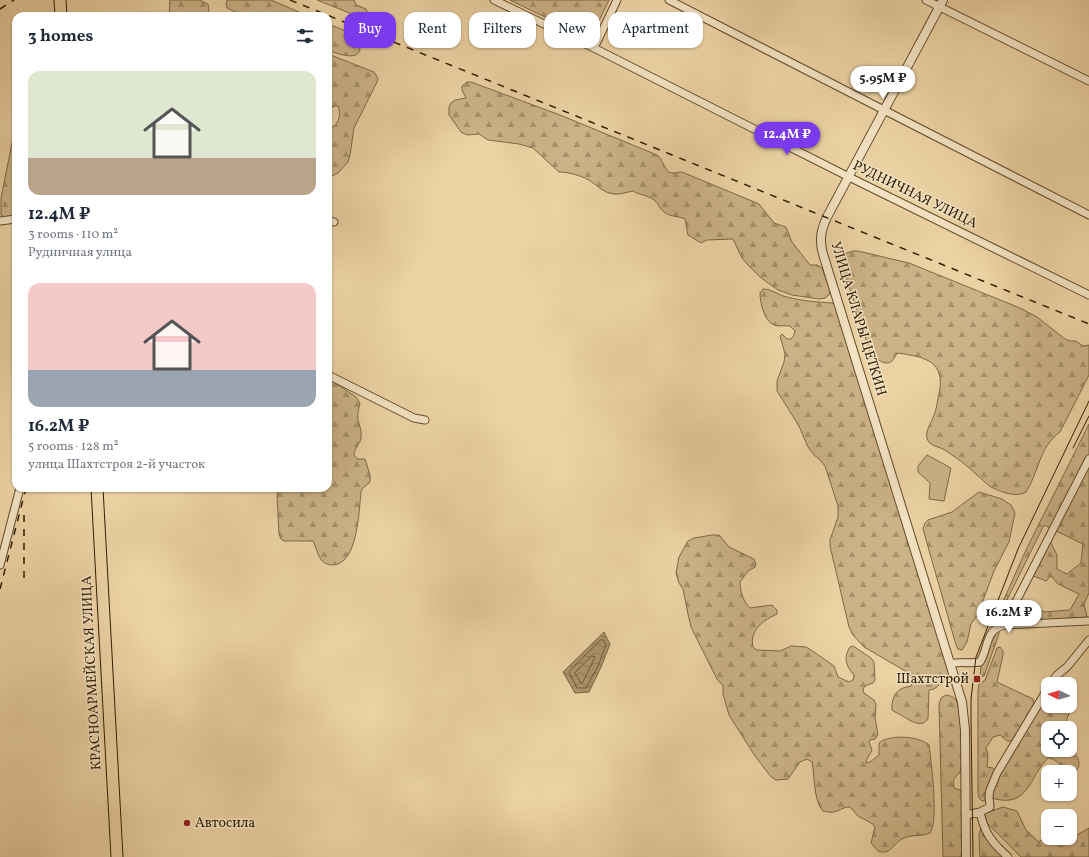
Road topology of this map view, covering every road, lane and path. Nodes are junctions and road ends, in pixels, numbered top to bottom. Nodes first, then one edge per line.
1 (54, 0) edge
2 (60, 0) edge
3 (494, 0) edge
4 (617, 0) edge
5 (669, 0) edge
6 (926, 0) edge
7 (941, 4) edge
8 (55, 12) edge
9 (61, 12) edge
10 (544, 24) edge
11 (600, 35) edge
12 (594, 48) edge
13 (1089, 81) edge
14 (884, 111) junction
15 (849, 177) junction
16 (1089, 215) edge
17 (12, 220) edge
18 (0, 221) edge
19 (1089, 295) edge
20 (332, 377) edge
21 (425, 420) dead end
22 (1089, 459) edge
23 (19, 492) edge
24 (92, 492) edge
25 (98, 492) edge
26 (0, 566) edge
27 (1089, 621) edge
28 (1004, 625) junction
29 (1089, 640) edge
30 (951, 664) junction
31 (1055, 677) edge
32 (1041, 700) edge
33 (980, 812) junction
34 (966, 815) junction
35 (111, 857) edge
36 (117, 857) edge
37 (966, 857) edge
38 (1008, 857) edge

1 - 8 main road
2 - 9 main road
3 - 10 street, РУДНИЧНАЯ УЛИЦА
4 - 11 street
5 - 14 street
6 - 7 street
7 - 13 street
7 - 14 street, УЛИЦА КЛАРЫ ЦЕТКИН
12 - 15 street, РУДНИЧНАЯ УЛИЦА
14 - 15 street, УЛИЦА КЛАРЫ ЦЕТКИН
14 - 16 street
15 - 19 street, РУДНИЧНАЯ УЛИЦА
15 - 30 street, УЛИЦА КЛАРЫ ЦЕТКИН
17 - 18 street
20 - 21 street
22 - 28 street
23 - 26 street
24 - 35 main road, КРАСНОАРМЕЙСКАЯ УЛИЦА
25 - 36 main road, КРАСНОАРМЕЙСКАЯ УЛИЦА
27 - 28 street
28 - 30 street
29 - 31 street
30 - 34 street, УЛИЦА КЛАРЫ ЦЕТКИН
32 - 33 street
33 - 34 street
33 - 38 street
34 - 37 street, УЛИЦА КЛАРЫ ЦЕТКИН

